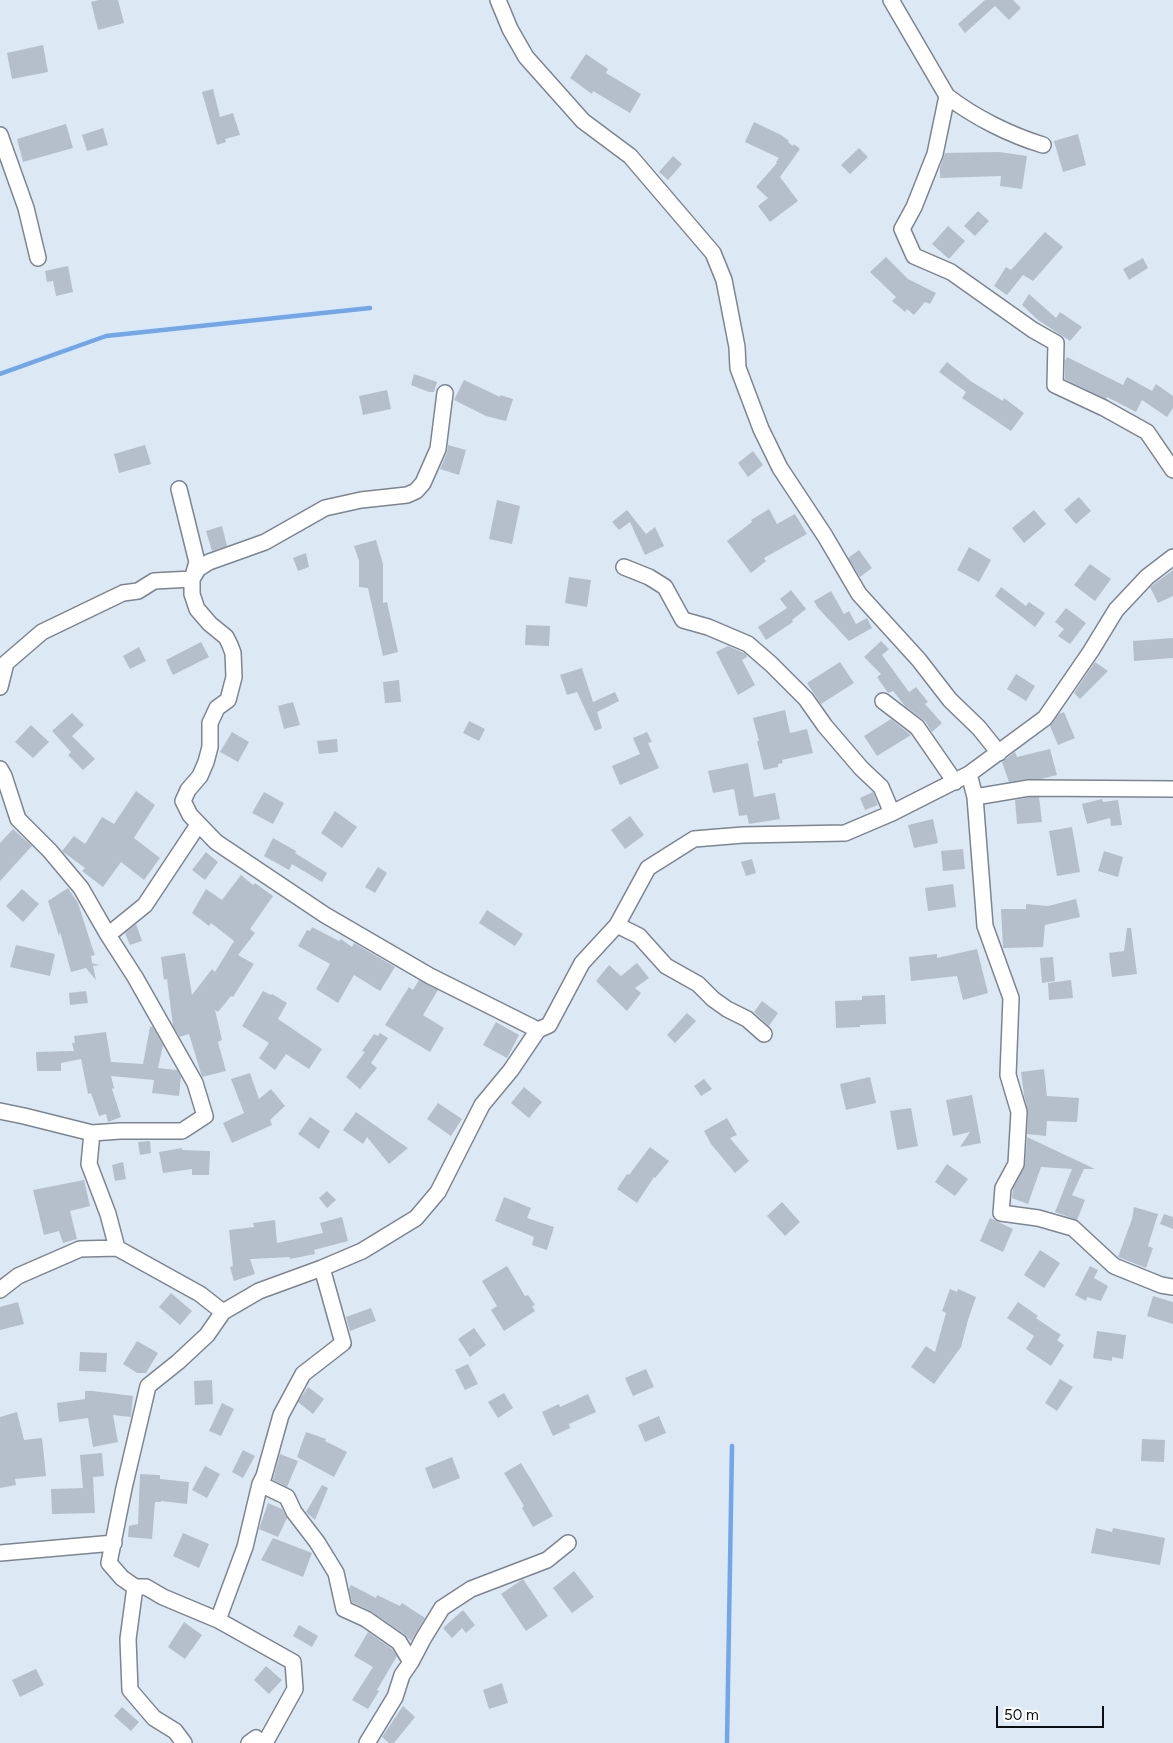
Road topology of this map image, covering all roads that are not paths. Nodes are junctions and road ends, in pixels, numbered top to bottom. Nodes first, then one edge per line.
1 (498, 0) edge
2 (890, 0) edge
3 (947, 96) junction
4 (0, 135) edge
5 (1043, 146) dead end
6 (38, 258) dead end
7 (445, 393) dead end
8 (1173, 470) edge
9 (179, 490) dead end
10 (1173, 557) edge
11 (624, 567) dead end
12 (192, 579) junction
13 (0, 687) edge
14 (883, 701) dead end
15 (999, 753) junction
16 (0, 769) edge
17 (970, 774) junction
18 (955, 782) junction
19 (1173, 789) edge
20 (975, 797) junction
21 (892, 813) junction
22 (198, 825) junction
23 (617, 925) junction
24 (108, 935) junction
25 (538, 1030) junction
26 (764, 1034) dead end
27 (0, 1111) edge
28 (92, 1133) junction
29 (117, 1248) junction
30 (322, 1268) junction
31 (1173, 1288) edge
32 (0, 1290) edge
33 (223, 1312) junction
34 (260, 1484) junction
35 (114, 1543) junction
36 (568, 1543) dead end
37 (0, 1552) edge
38 (136, 1587) junction
39 (218, 1620) junction
40 (411, 1662) junction
41 (184, 1743) edge
42 (249, 1743) edge
43 (264, 1743) edge
44 (367, 1743) edge

1 - 15 street
2 - 3 street
3 - 5 street
3 - 8 street
4 - 6 street
7 - 12 street
9 - 12 street
10 - 15 street
11 - 21 street
12 - 13 street
12 - 22 street
14 - 18 street
15 - 17 street
16 - 24 street
17 - 18 street
17 - 20 street
18 - 21 street
19 - 20 street
20 - 31 street
21 - 23 street
22 - 24 street
22 - 25 street
23 - 25 street
23 - 26 street
24 - 28 street
25 - 30 street
27 - 28 street
28 - 29 street
29 - 32 street
29 - 33 street
30 - 33 street
30 - 34 street
33 - 35 street
34 - 39 street
34 - 40 street
35 - 37 street
35 - 38 street
36 - 40 street
38 - 39 street
38 - 41 street
39 - 43 street
40 - 44 street
42 - 43 street

